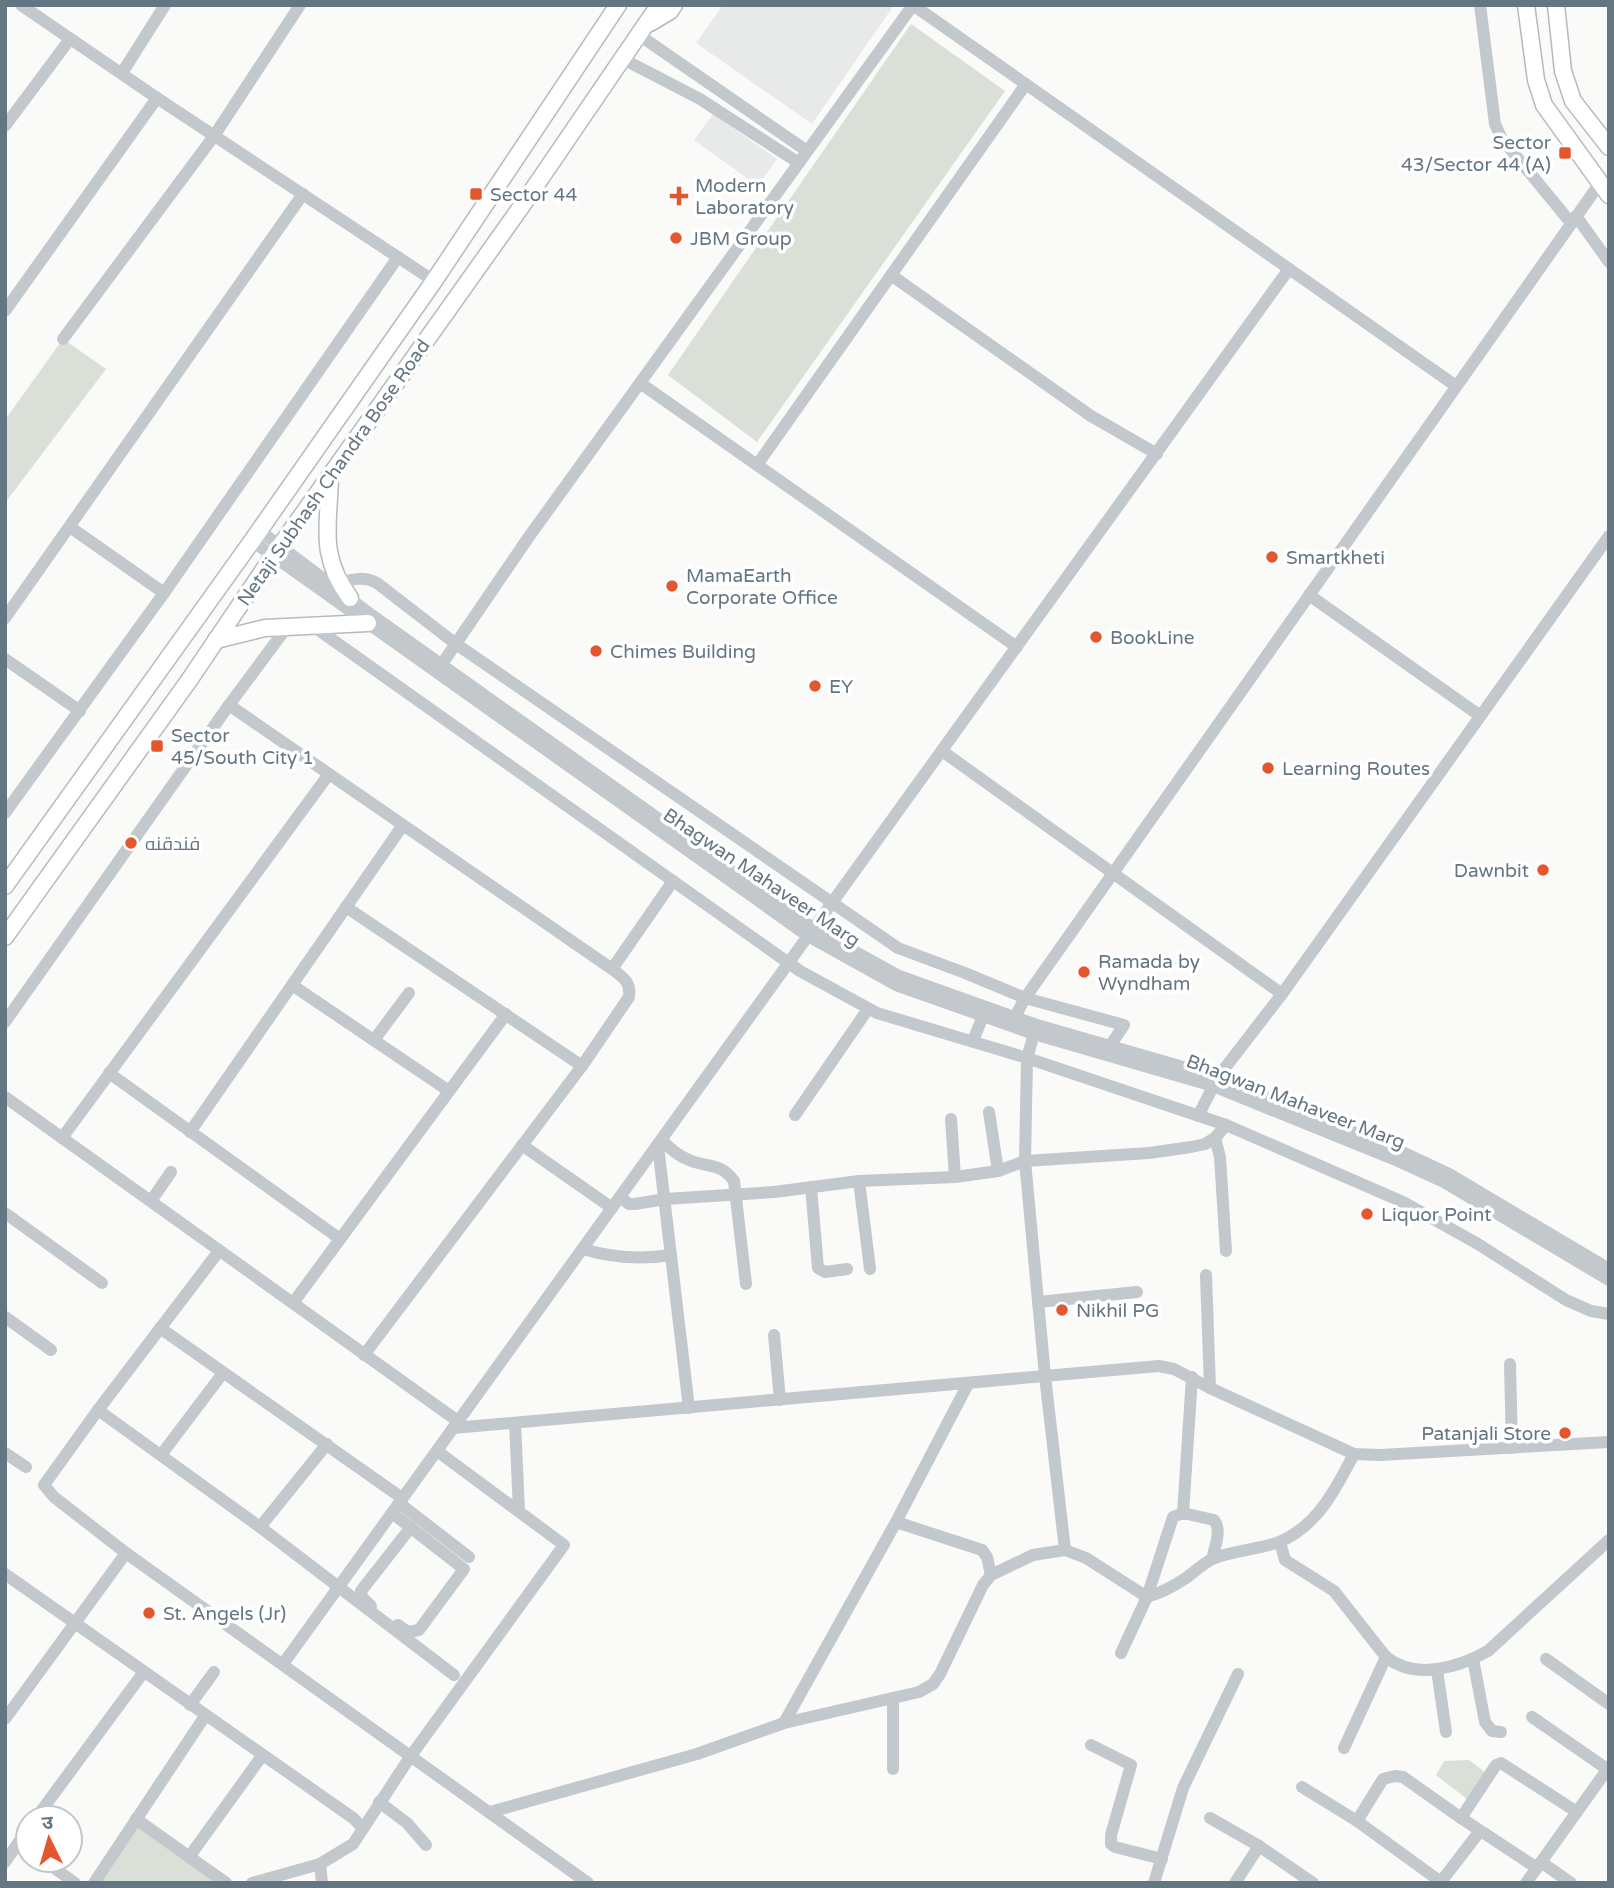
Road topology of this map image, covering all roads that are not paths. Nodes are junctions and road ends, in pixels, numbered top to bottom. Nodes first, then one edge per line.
1 (21, 5) edge
2 (165, 5) edge
3 (300, 5) edge
4 (618, 5) edge
5 (659, 5) edge
6 (674, 5) edge
7 (913, 5) edge
8 (1480, 5) edge
9 (1526, 5) edge
10 (1556, 5) edge
11 (642, 31) junction
12 (70, 40) junction
13 (623, 59) junction
14 (122, 73) junction
15 (1026, 84) junction
16 (157, 98) junction
17 (5, 126) edge
18 (214, 136) junction
19 (1609, 147) edge
20 (807, 151) junction
21 (799, 163) junction
22 (1604, 189) edge
23 (303, 194) junction
24 (1574, 219) junction
25 (398, 257) junction
26 (1609, 262) edge
27 (1289, 269) junction
28 (891, 275) junction
29 (434, 281) junction
30 (5, 311) edge
31 (63, 339) dead end
32 (640, 383) junction
33 (1456, 386) junction
34 (331, 428) junction
35 (352, 444) junction
36 (1157, 454) junction
37 (757, 465) junction
38 (330, 476) junction
39 (70, 527) junction
40 (256, 536) junction
41 (1609, 536) edge
42 (276, 551) junction
43 (339, 583) junction
44 (164, 593) junction
45 (1309, 595) junction
46 (350, 598) junction
47 (10, 603) edge
48 (5, 618) edge
49 (368, 623) junction
50 (313, 626) junction
51 (288, 627) junction
52 (216, 640) junction
53 (456, 644) junction
54 (1017, 647) junction
55 (5, 659) edge
56 (442, 664) junction
57 (229, 705) junction
58 (80, 711) junction
59 (1479, 715) junction
60 (942, 751) junction
61 (329, 774) junction
62 (5, 813) edge
63 (403, 825) junction
64 (1114, 872) junction
65 (673, 881) junction
66 (5, 886) edge
67 (831, 904) junction
68 (346, 907) junction
69 (811, 932) junction
70 (5, 937) edge
71 (789, 962) junction
72 (612, 969) junction
73 (292, 985) junction
74 (409, 993) dead end
75 (1282, 994) junction
76 (1025, 998) junction
77 (868, 1009) junction
78 (506, 1014) junction
79 (983, 1016) junction
80 (1015, 1017) junction
81 (5, 1022) edge
82 (1034, 1034) junction
83 (374, 1040) junction
84 (972, 1041) junction
85 (1110, 1046) junction
86 (1027, 1058) junction
87 (582, 1066) junction
88 (109, 1073) junction
89 (1216, 1082) junction
90 (449, 1091) junction
91 (5, 1097) edge
92 (989, 1112) dead end
93 (795, 1115) dead end
94 (1198, 1116) junction
95 (951, 1119) dead end
96 (1226, 1125) junction
97 (190, 1132) junction
98 (62, 1138) junction
99 (1215, 1138) junction
100 (659, 1143) junction
101 (522, 1145) junction
102 (1025, 1161) junction
103 (998, 1171) junction
104 (171, 1172) dead end
105 (955, 1177) junction
106 (859, 1181) junction
107 (811, 1187) junction
108 (737, 1195) junction
109 (620, 1197) junction
110 (665, 1199) junction
111 (151, 1201) junction
112 (612, 1208) junction
113 (5, 1213) edge
114 (340, 1239) junction
115 (583, 1249) junction
116 (219, 1251) junction
117 (1226, 1251) dead end
118 (671, 1255) junction
119 (847, 1269) dead end
120 (870, 1269) dead end
121 (1609, 1269) edge
122 (1206, 1275) dead end
123 (1609, 1280) edge
124 (102, 1283) dead end
125 (746, 1284) dead end
126 (1137, 1292) dead end
127 (1038, 1302) junction
128 (293, 1303) junction
129 (1609, 1314) edge
130 (5, 1317) edge
131 (160, 1328) junction
132 (774, 1335) dead end
133 (51, 1350) dead end
134 (364, 1355) junction
135 (1510, 1364) dead end
136 (223, 1373) junction
137 (1045, 1376) junction
138 (1192, 1377) junction
139 (968, 1384) junction
140 (1210, 1388) junction
141 (780, 1400) junction
142 (689, 1408) junction
143 (98, 1410) junction
144 (515, 1423) junction
145 (456, 1425) junction
146 (1609, 1442) edge
147 (327, 1444) junction
148 (1512, 1448) junction
149 (437, 1451) junction
150 (5, 1453) edge
151 (1354, 1454) junction
152 (161, 1455) junction
153 (26, 1467) dead end
154 (398, 1505) junction
155 (519, 1511) junction
156 (1183, 1513) junction
157 (895, 1522) junction
158 (411, 1527) junction
159 (260, 1528) junction
160 (1609, 1540) edge
161 (1280, 1542) junction
162 (1065, 1550) junction
163 (126, 1553) junction
164 (469, 1557) dead end
165 (1212, 1559) junction
166 (5, 1574) edge
167 (991, 1575) junction
168 (338, 1588) junction
169 (1147, 1597) junction
170 (75, 1623) junction
171 (1121, 1653) dead end
172 (1386, 1657) junction
173 (1473, 1659) junction
174 (1546, 1659) dead end
175 (283, 1664) junction
176 (1437, 1670) junction
177 (214, 1672) dead end
178 (143, 1673) junction
179 (1238, 1674) dead end
180 (454, 1675) dead end
181 (893, 1698) junction
182 (1609, 1703) edge
183 (190, 1705) junction
184 (205, 1716) junction
185 (1532, 1717) dead end
186 (5, 1719) edge
187 (784, 1723) junction
188 (1446, 1732) dead end
189 (1501, 1732) dead end
190 (1091, 1745) dead end
191 (1344, 1748) dead end
192 (261, 1756) junction
193 (410, 1757) junction
194 (1608, 1768) edge
195 (893, 1769) dead end
196 (1303, 1787) dead end
197 (379, 1802) junction
198 (46, 1804) edge
199 (490, 1812) junction
200 (1577, 1812) junction
201 (1210, 1818) dead end
202 (1461, 1818) junction
203 (136, 1819) junction
204 (1357, 1821) junction
205 (362, 1827) junction
206 (1480, 1830) junction
207 (426, 1845) dead end
208 (1259, 1846) junction
209 (189, 1857) junction
210 (1162, 1859) junction
211 (320, 1864) junction
212 (1539, 1865) junction
213 (274, 1880) edge
214 (586, 1882) edge
215 (1441, 1882) edge
216 (94, 1883) edge
217 (226, 1883) edge
218 (252, 1883) edge
219 (321, 1883) edge
220 (1154, 1883) edge
221 (1235, 1883) edge
222 (1312, 1883) edge
223 (1526, 1883) edge
224 (1571, 1883) edge

1 - 12 street
2 - 14 street
3 - 18 street
4 - 29 main road, Netaji Subhash Chandra Bose Road
5 - 11 main road, Netaji Subhash Chandra Bose Road
6 - 11 main road
7 - 15 street
7 - 20 street
8 - 24 street
9 - 22 main road
10 - 19 main road
11 - 13 main road, Netaji Subhash Chandra Bose Road
11 - 20 street
12 - 14 street
12 - 17 street
13 - 21 street
13 - 35 main road, Netaji Subhash Chandra Bose Road
14 - 16 street
15 - 27 street
15 - 28 street
16 - 18 street
16 - 30 street
18 - 23 street
18 - 31 street
20 - 21 street
21 - 32 street
22 - 24 street
23 - 25 street
23 - 39 street
24 - 26 street
24 - 33 street
25 - 29 street
25 - 44 street
27 - 33 street
27 - 36 street
28 - 36 street
28 - 37 street
29 - 34 main road, Netaji Subhash Chandra Bose Road
32 - 37 street
32 - 53 street
33 - 45 street
34 - 35 main road
34 - 40 main road, Netaji Subhash Chandra Bose Road
35 - 38 main road, Netaji Subhash Chandra Bose Road
36 - 54 street
37 - 54 street
38 - 42 main road, Netaji Subhash Chandra Bose Road
38 - 43 main road
39 - 44 street
39 - 47 street
40 - 42 street, Bhagwan Mahaveer Marg
40 - 66 main road, Netaji Subhash Chandra Bose Road
41 - 59 street
42 - 46 street, Bhagwan Mahaveer Marg
42 - 49 street, Bhagwan Mahaveer Marg
42 - 52 main road, Netaji Subhash Chandra Bose Road
43 - 46 main road
43 - 53 street
44 - 58 street
45 - 59 street
45 - 64 street
46 - 56 street, Bhagwan Mahaveer Marg
47 - 48 street
49 - 50 main road
49 - 69 street, Bhagwan Mahaveer Marg
50 - 51 main road
50 - 65 street
51 - 52 main road
51 - 57 street
52 - 70 main road, Netaji Subhash Chandra Bose Road
53 - 56 street
53 - 67 street
54 - 60 street
55 - 58 street
56 - 69 street, Bhagwan Mahaveer Marg
57 - 61 street
57 - 81 street
58 - 62 street
59 - 75 street
60 - 64 street
60 - 67 street
61 - 63 street
61 - 88 street
63 - 68 street
63 - 72 street
64 - 75 street
64 - 76 street
65 - 71 street
65 - 72 street
67 - 69 street
67 - 76 street
68 - 73 street
68 - 78 street
69 - 71 street
69 - 79 street, Bhagwan Mahaveer Marg
69 - 80 street, Bhagwan Mahaveer Marg
71 - 77 street
71 - 100 street
72 - 87 street
73 - 83 street
73 - 97 street
74 - 83 street
75 - 89 street
76 - 80 street
76 - 85 street
77 - 84 street
77 - 93 street
78 - 87 street
78 - 90 street
79 - 82 street, Bhagwan Mahaveer Marg
79 - 84 street
80 - 85 street, Bhagwan Mahaveer Marg
82 - 86 street
82 - 89 street, Bhagwan Mahaveer Marg
83 - 90 street
84 - 86 street
85 - 89 street, Bhagwan Mahaveer Marg
86 - 94 street
86 - 102 street
87 - 101 street
88 - 97 street
88 - 98 street
89 - 94 street
89 - 121 street, Bhagwan Mahaveer Marg
89 - 123 street, Bhagwan Mahaveer Marg
90 - 114 street
91 - 98 street
92 - 103 street
94 - 96 street
95 - 105 street
96 - 99 street
96 - 129 street
97 - 114 street
98 - 111 street
99 - 102 street
99 - 117 street
100 - 108 street
100 - 109 street
100 - 110 street
101 - 112 street
101 - 134 street
102 - 103 street
102 - 127 street
103 - 105 street
104 - 111 street
105 - 106 street
106 - 107 street
106 - 120 street
107 - 108 street
107 - 119 street
108 - 110 street
108 - 125 street
109 - 110 street
109 - 112 street
110 - 118 street
111 - 116 street
112 - 115 street
113 - 124 street
114 - 128 street
115 - 118 street
115 - 145 street
116 - 128 street
116 - 131 street
118 - 142 street
122 - 140 street
126 - 127 street
127 - 137 street
128 - 134 street
130 - 133 street
131 - 136 street
131 - 143 street
132 - 141 street
134 - 145 street
135 - 148 street
136 - 147 street
136 - 152 street
137 - 138 street
137 - 139 street
137 - 162 street
138 - 140 street
138 - 156 street
139 - 141 street
139 - 157 street
140 - 151 street
141 - 142 street
142 - 144 street
143 - 152 street
143 - 163 street
144 - 145 street
144 - 155 street
145 - 149 street
146 - 148 street
147 - 154 street
147 - 159 street
148 - 151 street
149 - 154 street
149 - 155 street
150 - 153 street
151 - 161 street
152 - 159 street
154 - 158 street
154 - 164 street
154 - 168 street
155 - 193 street
156 - 165 street
156 - 169 street
157 - 167 street
157 - 187 street
158 - 158 street
159 - 168 street
160 - 173 street
161 - 165 street
161 - 172 street
162 - 167 street
162 - 169 street
163 - 170 street
163 - 175 street
165 - 169 street
166 - 170 street
167 - 181 street
168 - 175 street
168 - 180 street
169 - 171 street
170 - 178 street
170 - 186 street
172 - 176 street
172 - 191 street
173 - 176 street
173 - 189 street
174 - 182 street
175 - 193 street
176 - 188 street
177 - 183 street
178 - 183 street
178 - 198 street
179 - 210 street
181 - 187 street
181 - 195 street
183 - 184 street
184 - 192 street
184 - 203 street
185 - 194 street
187 - 199 street
190 - 210 street
192 - 205 street
192 - 209 street
193 - 197 street
193 - 199 street
194 - 200 street
196 - 204 street
197 - 205 street
197 - 207 street
199 - 214 street
200 - 202 street
200 - 212 street
201 - 208 street
202 - 204 street
202 - 206 street
203 - 209 street
203 - 216 street
204 - 215 street
205 - 211 street
206 - 212 street
206 - 215 street
208 - 221 street
208 - 222 street
209 - 217 street
210 - 220 street
211 - 213 street
211 - 219 street
212 - 223 street
212 - 224 street
213 - 218 street

